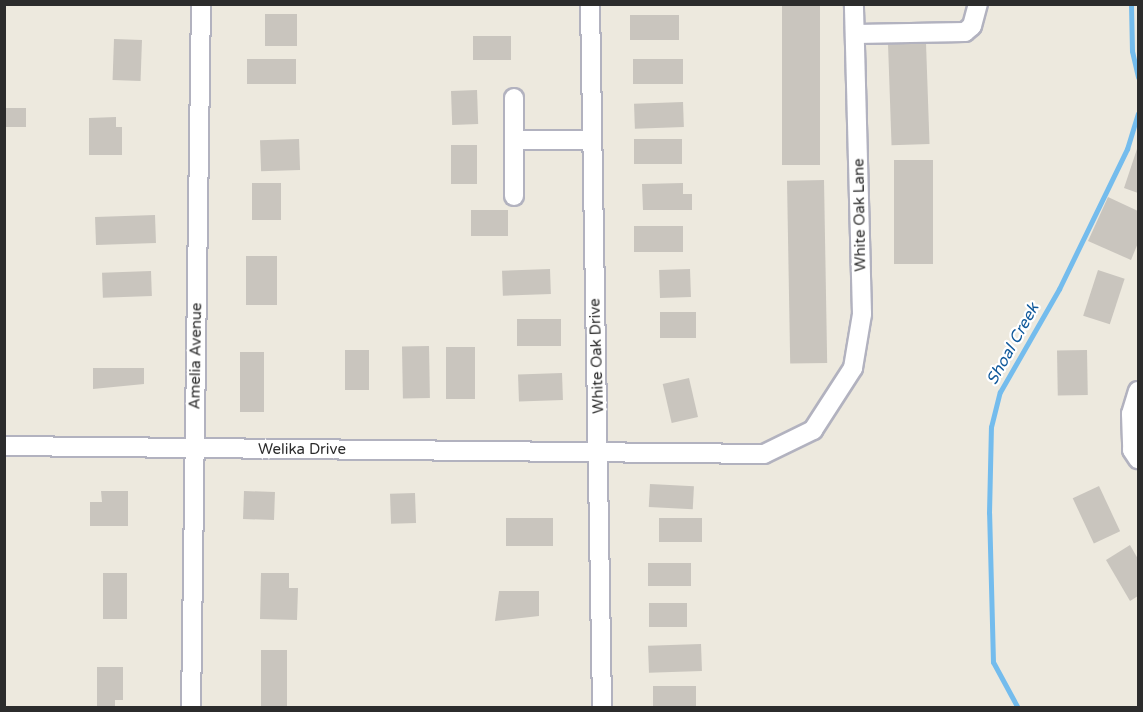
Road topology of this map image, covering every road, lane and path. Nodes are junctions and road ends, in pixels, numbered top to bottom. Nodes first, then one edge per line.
1 (201, 4) edge
2 (590, 4) edge
3 (854, 4) edge
4 (978, 4) edge
5 (856, 34) junction
6 (514, 98) dead end
7 (514, 140) junction
8 (590, 140) junction
9 (514, 196) dead end
10 (1138, 391) edge
11 (4, 446) edge
12 (194, 450) junction
13 (599, 451) junction
14 (1138, 459) edge
15 (191, 708) edge
16 (602, 708) edge

1 - 12 street, Amelia Avenue
2 - 8 street, White Oak Drive
3 - 5 street, White Oak Lane
4 - 5 street
5 - 13 street, White Oak Lane
6 - 7 street
7 - 8 street
7 - 9 street
8 - 13 street, White Oak Drive
10 - 14 street
11 - 12 street, Welika Drive
12 - 13 street, Welika Drive
12 - 15 street, Amelia Avenue
13 - 16 street, White Oak Drive

